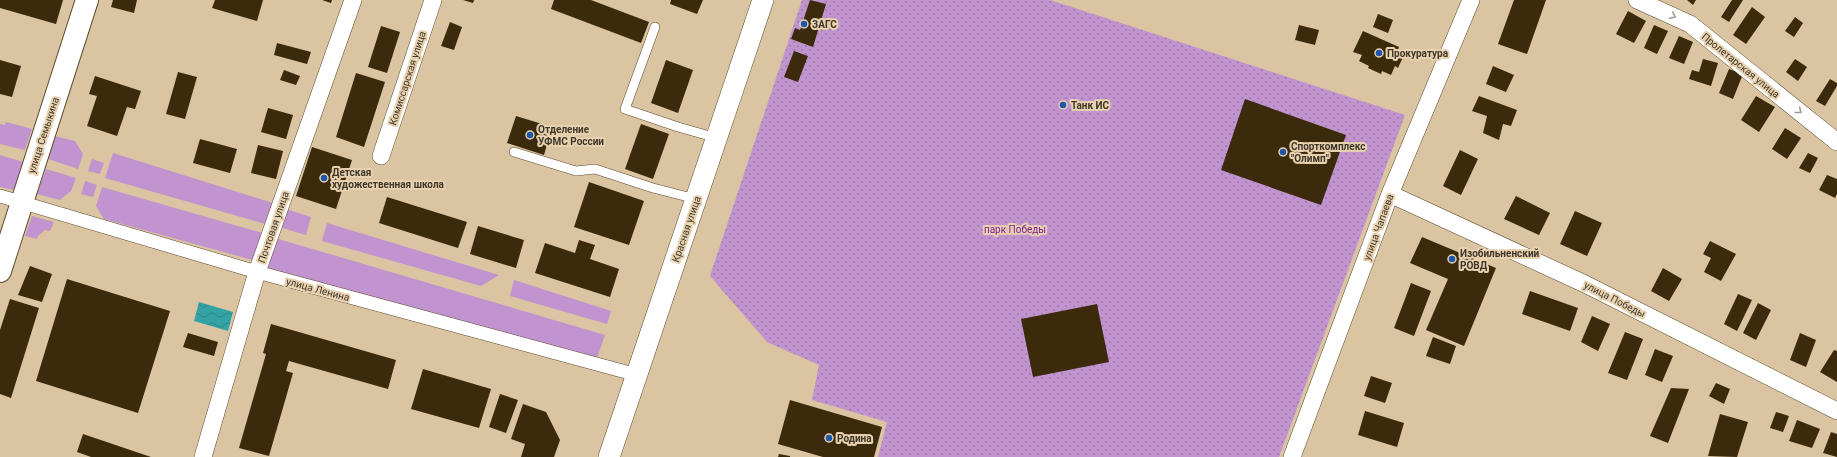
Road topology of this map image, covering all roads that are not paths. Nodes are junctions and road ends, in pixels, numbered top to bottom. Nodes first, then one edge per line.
1 (87, 0) edge
2 (353, 0) edge
3 (433, 0) edge
4 (763, 0) edge
5 (1471, 0) edge
6 (1637, 0) edge
7 (655, 27) dead end
8 (717, 138) junction
9 (1837, 142) edge
10 (514, 152) dead end
11 (381, 156) dead end
12 (1390, 194) junction
13 (0, 196) edge
14 (696, 199) junction
15 (21, 202) junction
16 (0, 271) edge
17 (257, 272) junction
18 (637, 375) junction
19 (1837, 411) edge
20 (204, 457) edge
21 (609, 457) edge
22 (1292, 457) edge

1 - 15 main road, улица Семыкина
2 - 17 street, Почтовая улица
3 - 11 street, Комиссарская улица
4 - 8 street, Красная улица
5 - 12 street, улица Чапаева
6 -> 9 street, Пролетарская улица
7 - 8 lane
8 - 14 street, Красная улица
10 - 14 lane
12 - 19 street, улица Победы
12 - 22 street, улица Чапаева
13 - 15 street, улица Ленина
14 - 18 street, Красная улица
15 - 16 main road, улица Семыкина
15 - 17 street, улица Ленина
17 - 18 street, улица Ленина
17 - 20 street, Почтовая улица
18 - 21 street, Красная улица

